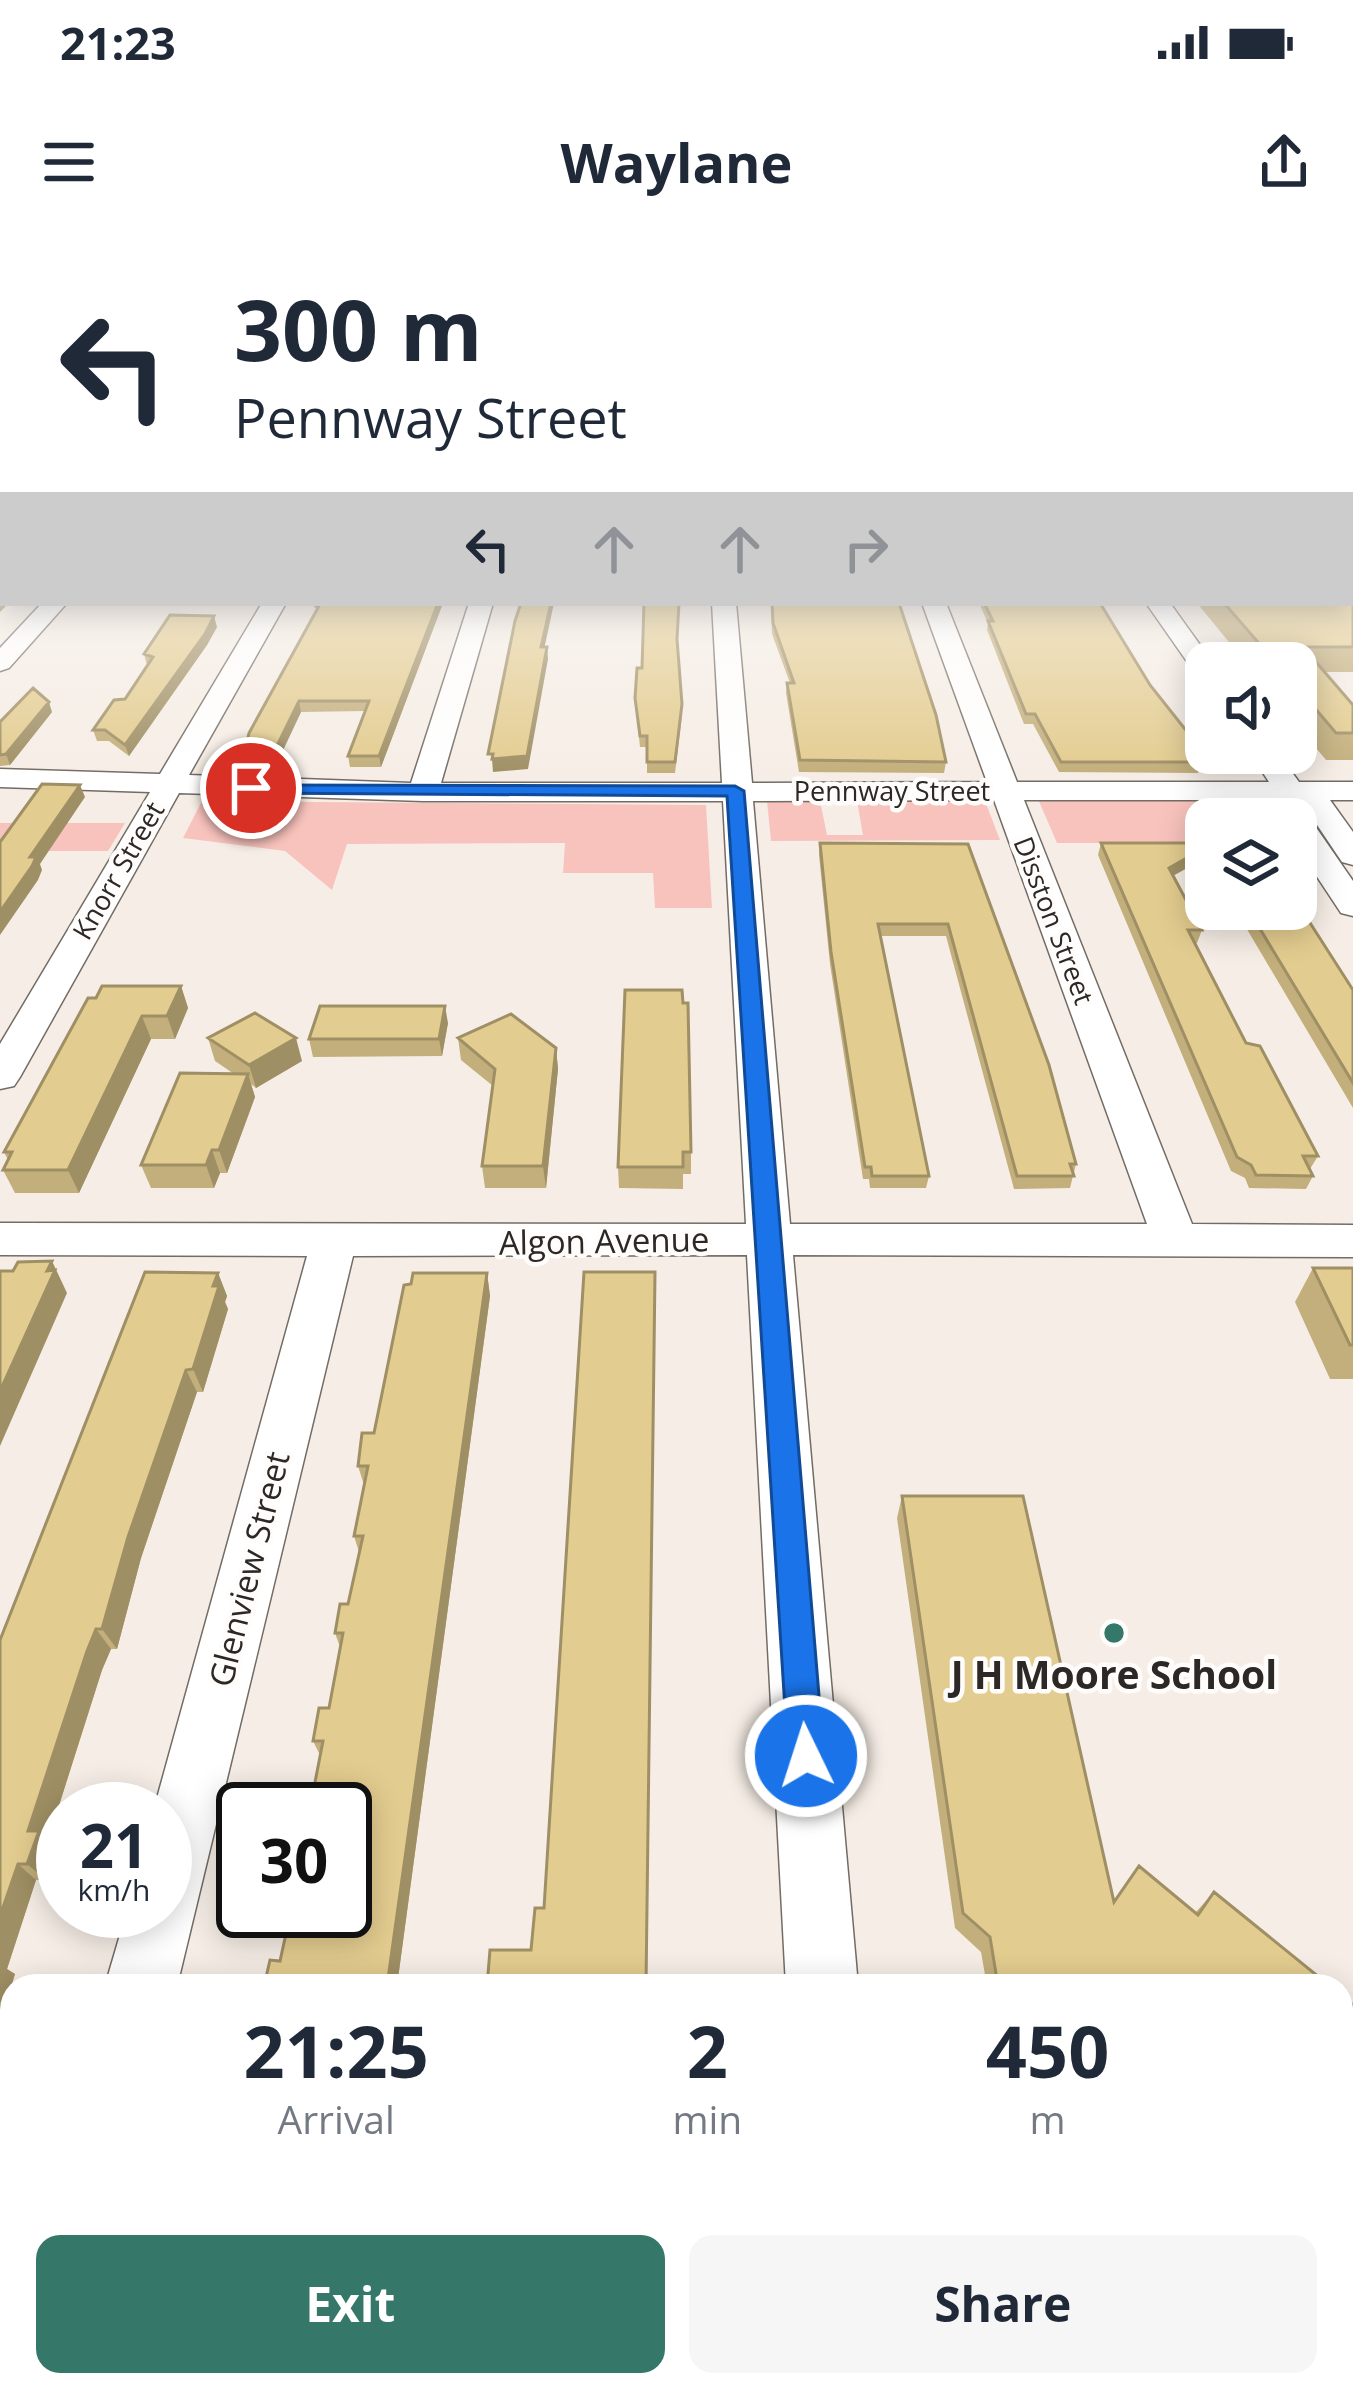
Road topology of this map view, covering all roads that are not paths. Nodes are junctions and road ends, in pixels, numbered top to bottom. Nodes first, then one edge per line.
1 (52, 606) edge
2 (272, 606) edge
3 (480, 606) edge
4 (724, 606) edge
5 (935, 606) edge
6 (1160, 606) edge
7 (1186, 642) edge
8 (0, 663) edge
9 (0, 778) edge
10 (170, 783) junction
11 (735, 791) junction
12 (1353, 791) edge
13 (423, 792) junction
14 (1005, 793) junction
15 (1317, 803) edge
16 (1185, 804) edge
17 (1317, 807) edge
18 (1317, 847) edge
19 (1353, 855) edge
20 (1353, 906) edge
21 (0, 1077) edge
22 (770, 1238) junction
23 (0, 1239) edge
24 (1175, 1239) junction
25 (1353, 1241) edge
26 (333, 1244) junction
27 (192, 1790) edge
28 (154, 1938) edge
29 (144, 1974) edge
30 (821, 1974) edge

1 - 8 street
2 - 10 street, Knorr Street
3 - 13 street
4 - 11 street
5 - 14 street, Disston Street
6 - 7 street
9 - 10 street, Pennway Street
10 - 13 street, Pennway Street
10 - 21 street, Knorr Street
11 - 13 street, Pennway Street
11 - 14 street, Pennway Street
11 - 22 street
12 - 15 street, Pennway Street
14 - 16 street, Pennway Street
14 - 24 street, Disston Street
17 - 19 street
18 - 20 street
22 - 24 street, Algon Avenue
22 - 26 street, Algon Avenue
22 - 30 street
23 - 26 street, Algon Avenue
24 - 25 street, Algon Avenue
26 - 27 street, Glenview Street
28 - 29 street

